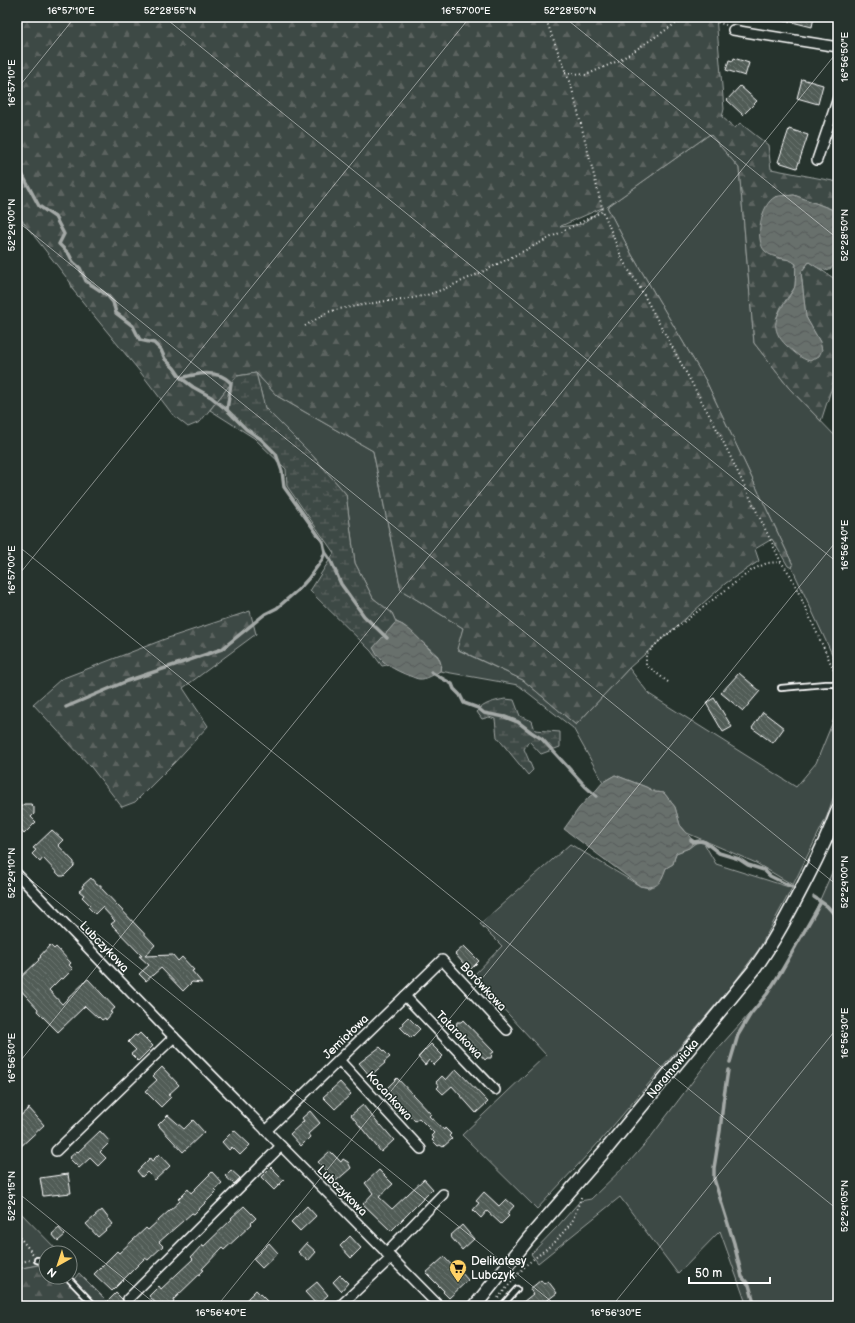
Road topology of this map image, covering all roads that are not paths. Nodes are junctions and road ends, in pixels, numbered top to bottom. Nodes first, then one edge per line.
1 (733, 30) road end
2 (838, 47) edge
3 (838, 98) edge
4 (817, 160) dead end
5 (838, 684) edge
6 (781, 688) dead end
7 (838, 810) edge
8 (17, 874) edge
9 (442, 960) joint
10 (405, 996) junction
11 (507, 1030) dead end
12 (174, 1037) junction
13 (339, 1060) junction
14 (495, 1090) dead end
15 (266, 1130) junction
16 (281, 1146) junction
17 (421, 1149) dead end
18 (56, 1151) dead end
19 (443, 1194) dead end
20 (388, 1255) junction
21 (75, 1285) edge
22 (517, 1289) dead end
23 (128, 1300) dead end
24 (95, 1306) edge
25 (340, 1306) edge
26 (439, 1306) edge
27 (475, 1306) edge
28 (502, 1306) edge

1 - 2 street
3 - 4 street
5 - 6 lane
7 - 27 street, Naramowicka
8 - 12 street, Lubczykowa
9 - 10 street, Jemiołowa
9 - 11 street, Borówkowa
10 - 13 street, Jemiołowa
10 - 14 street, Tatarakowa
12 - 15 street, Lubczykowa
12 - 18 street
13 - 15 street, Jemiołowa
13 - 17 street, Kocankowa
15 - 16 street, Lubczykowa
16 - 20 street, Lubczykowa
16 - 23 street
19 - 20 street
20 - 25 street
20 - 26 street, Lubczykowa
21 - 24 lane
22 - 28 lane

